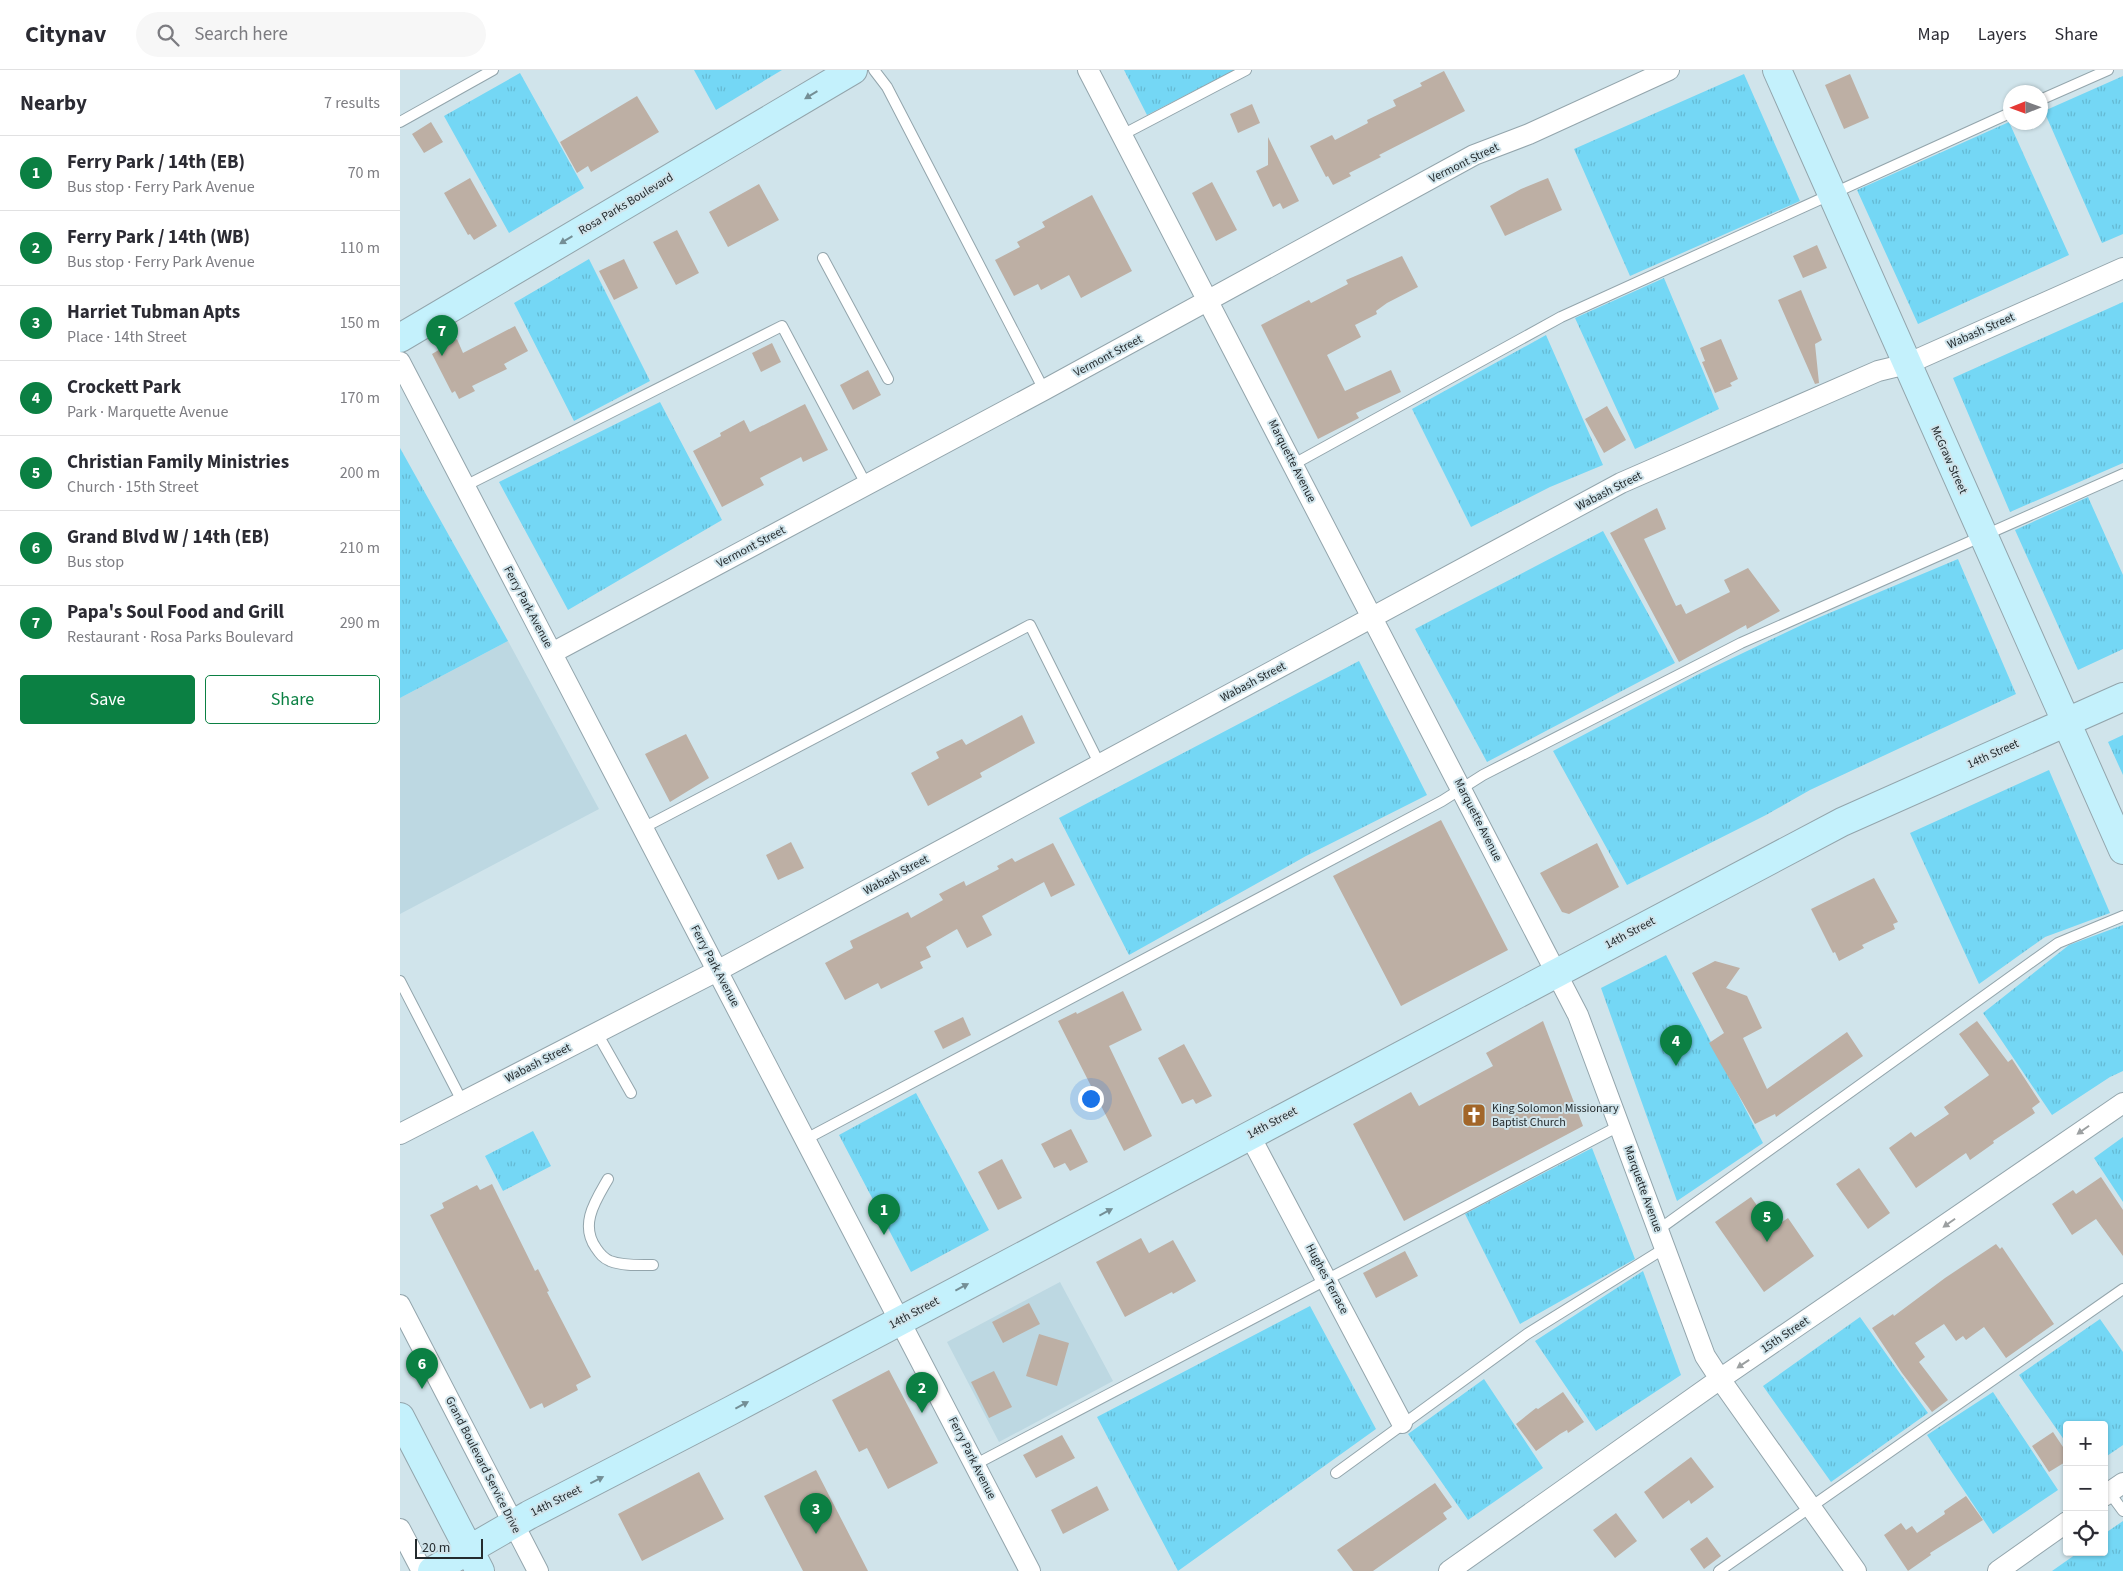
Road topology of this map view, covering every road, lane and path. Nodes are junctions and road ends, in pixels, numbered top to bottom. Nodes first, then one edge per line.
1 (493, 70) edge
2 (853, 70) edge
3 (874, 70) edge
4 (1088, 70) edge
5 (1246, 70) edge
6 (1669, 70) edge
7 (1777, 70) edge
8 (2108, 70) edge
9 (2048, 96) edge
10 (2003, 116) edge
11 (400, 122) edge
12 (1122, 135) junction
13 (1830, 194) junction
14 (823, 258) dead end
15 (2123, 268) edge
16 (1209, 301) junction
17 (400, 338) edge
18 (400, 362) edge
19 (1906, 364) junction
20 (888, 379) dead end
21 (1044, 390) junction
22 (1294, 464) junction
23 (2123, 474) edge
24 (465, 486) junction
25 (866, 486) junction
26 (1983, 536) junction
27 (1373, 618) junction
28 (552, 653) junction
29 (2123, 697) edge
30 (2066, 722) junction
31 (1100, 765) junction
32 (1462, 789) junction
33 (643, 828) junction
34 (2123, 850) edge
35 (2123, 916) edge
36 (717, 972) junction
37 (1557, 972) junction
38 (400, 981) edge
39 (597, 1033) junction
40 (631, 1093) dead end
41 (462, 1101) junction
42 (2123, 1103) edge
43 (1619, 1126) junction
44 (400, 1134) edge
45 (1250, 1136) junction
46 (806, 1140) junction
47 (608, 1179) dead end
48 (1661, 1239) junction
49 (653, 1266) dead end
50 (1327, 1279) junction
51 (2123, 1289) edge
52 (400, 1305) edge
53 (900, 1320) junction
54 (1720, 1379) junction
55 (400, 1417) edge
56 (1402, 1423) junction
57 (976, 1464) junction
58 (1336, 1473) dead end
59 (2112, 1490) edge
60 (1810, 1507) junction
61 (2123, 1511) edge
62 (513, 1524) junction
63 (2063, 1525) edge
64 (400, 1529) edge
65 (474, 1561) edge
66 (422, 1571) edge
67 (432, 1571) edge
68 (538, 1571) edge
69 (1030, 1571) edge
70 (1449, 1571) edge
71 (1719, 1571) edge
72 (1856, 1571) edge
73 (1998, 1571) edge

1 - 11 lane
2 -> 17 street, Rosa Parks Boulevard
3 - 21 lane
4 - 12 street, Marquette Avenue
5 - 12 lane
6 - 16 street, Vermont Street
7 - 13 street, McGraw Street
8 - 9 lane
10 - 13 lane
12 - 16 street, Marquette Avenue
13 - 19 street, McGraw Street
13 - 22 lane
14 - 20 lane
15 - 19 street, Wabash Street
16 - 21 street, Vermont Street
16 - 22 street, Marquette Avenue
18 - 24 street, Ferry Park Avenue
19 - 26 street, McGraw Street
19 - 27 street, Wabash Street
21 - 25 street, Vermont Street
22 - 27 street, Marquette Avenue
23 - 26 lane
24 - 25 lane
24 - 28 street, Ferry Park Avenue
25 - 28 street, Vermont Street
26 - 30 street, McGraw Street
26 - 32 lane
27 - 31 street, Wabash Street
27 - 32 street, Marquette Avenue
28 - 33 street, Ferry Park Avenue
29 - 30 street, 14th Street
30 - 34 street, McGraw Street
30 - 37 street, 14th Street
31 - 33 lane
31 - 36 street, Wabash Street
32 - 37 street, Marquette Avenue
32 - 46 lane
33 - 36 street, Ferry Park Avenue
35 - 48 lane
36 - 39 street, Wabash Street
36 - 46 street, Ferry Park Avenue
37 - 43 street, Marquette Avenue
37 - 45 street, 14th Street
38 - 41 lane
39 - 40 lane
39 - 41 street, Wabash Street
41 - 44 street, Wabash Street
42 -> 54 street, 15th Street
43 - 48 street, Marquette Avenue
43 - 50 lane
45 - 50 street, Hughes Terrace
53 -> 45 street, 14th Street
46 - 53 street, Ferry Park Avenue
47 - 49 lane
48 - 54 street, Marquette Avenue
48 - 56 lane
50 - 56 street, Hughes Terrace
50 - 57 lane
51 - 60 lane
52 - 62 street, Grand Boulevard Service Drive
53 - 57 street, Ferry Park Avenue
62 -> 53 street, 14th Street
54 - 60 street, Marquette Avenue
54 - 70 street, 15th Street
55 - 65 street
56 - 58 lane
57 - 69 street, Ferry Park Avenue
59 - 61 lane
60 - 71 lane
60 - 72 street, Marquette Avenue
62 - 65 street, 14th Street
62 - 68 street, Grand Boulevard Service Drive
63 - 73 street
64 - 66 street
65 - 67 street, 14th Street

